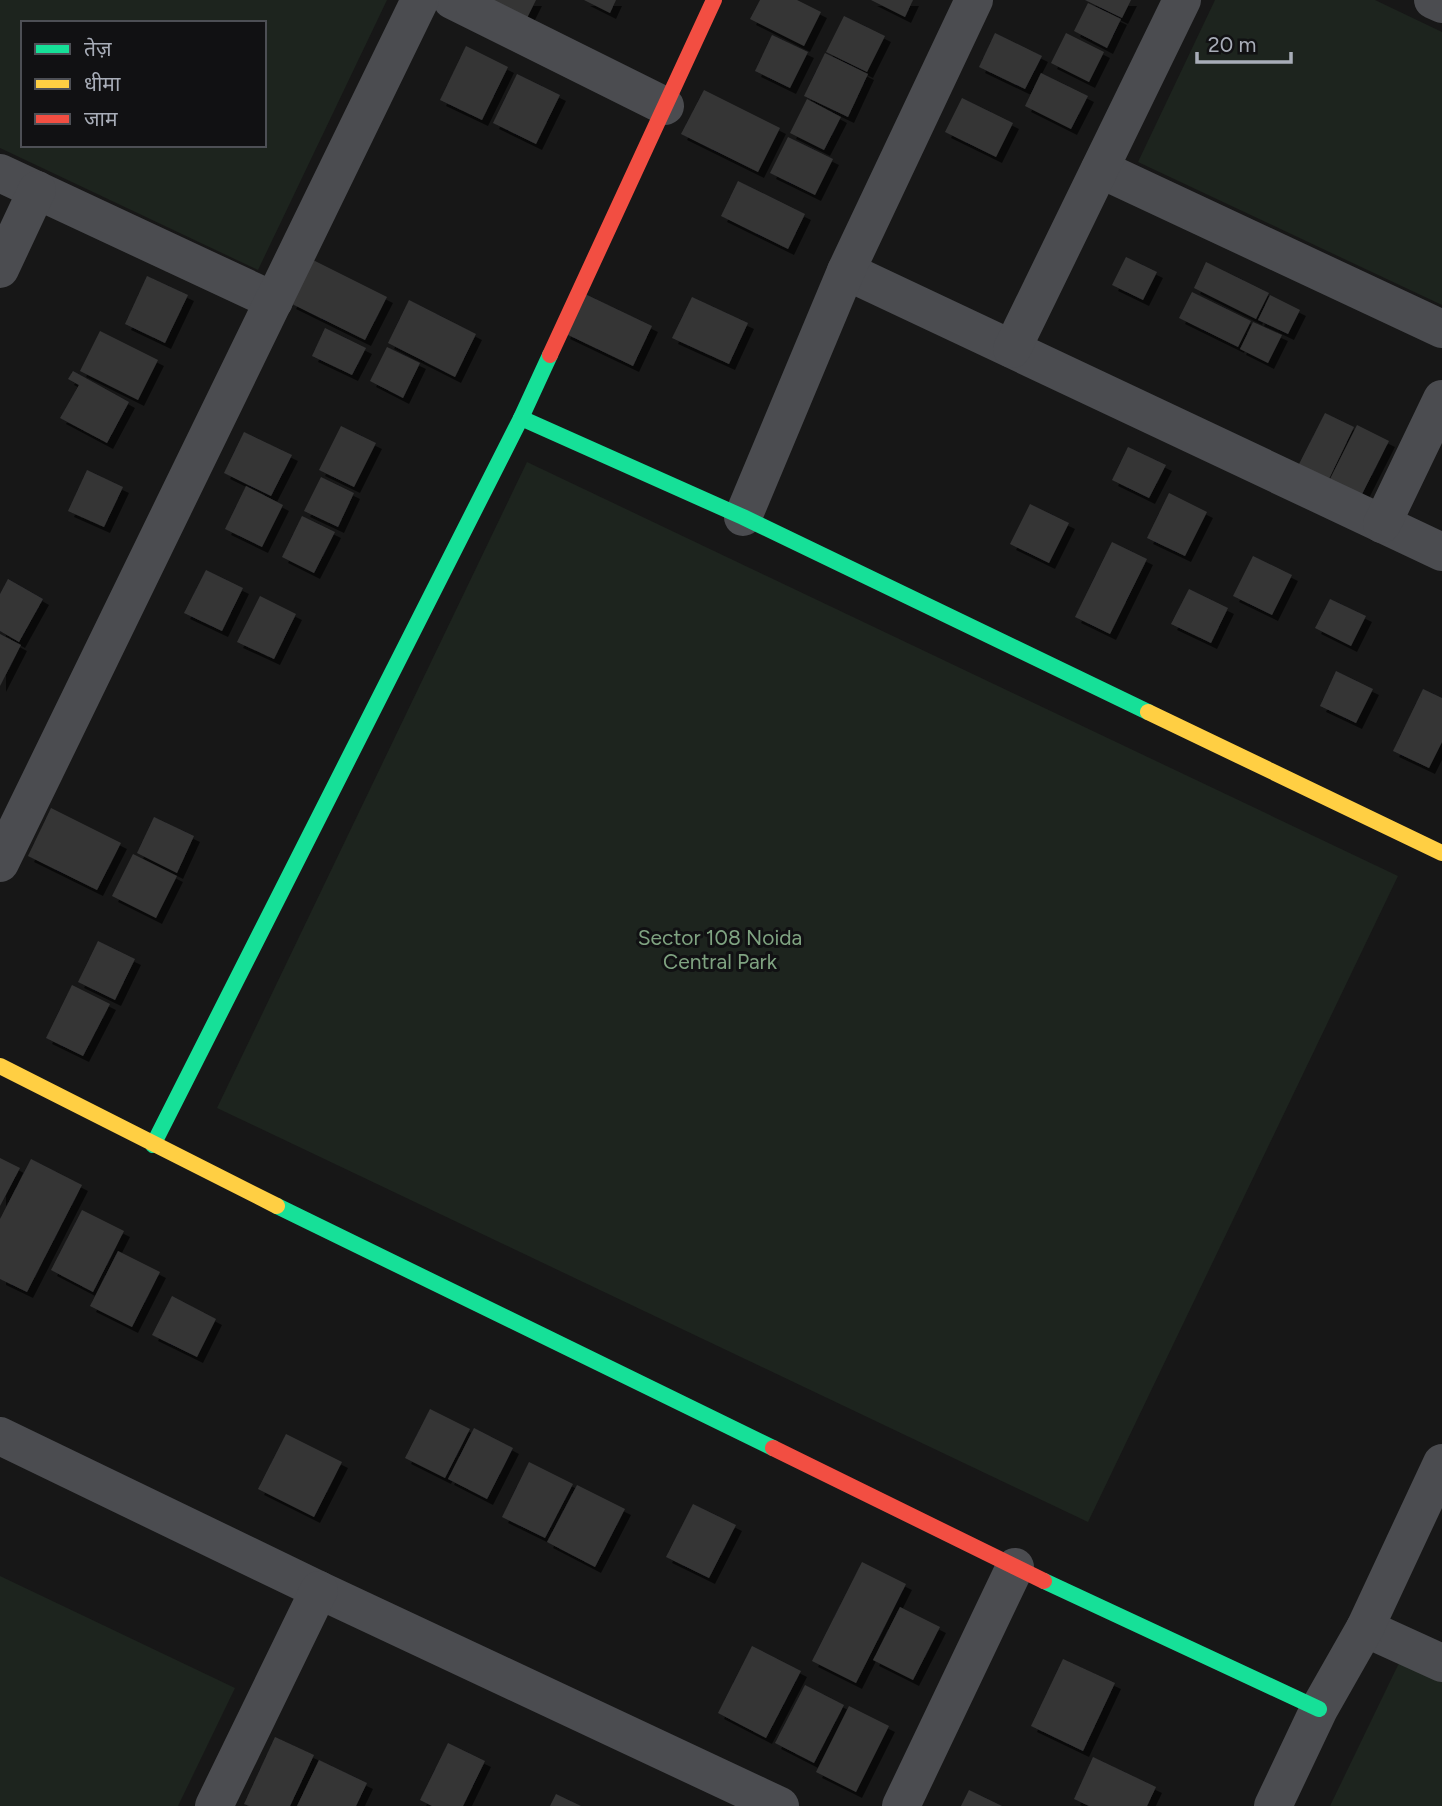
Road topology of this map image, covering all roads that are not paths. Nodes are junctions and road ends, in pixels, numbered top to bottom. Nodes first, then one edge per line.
1 (421, 0) edge
2 (452, 0) edge
3 (714, 0) edge
4 (974, 0) edge
5 (1182, 0) edge
6 (1433, 0) edge
7 (1442, 4) edge
8 (664, 106) junction
9 (1100, 169) junction
10 (0, 173) edge
11 (37, 190) junction
12 (0, 269) edge
13 (846, 271) junction
14 (274, 301) junction
15 (1442, 329) edge
16 (1012, 349) junction
17 (1442, 399) edge
18 (520, 418) junction
19 (743, 517) junction
20 (1382, 524) junction
21 (1442, 552) edge
22 (1442, 852) edge
23 (0, 863) edge
24 (0, 1066) edge
25 (153, 1144) junction
26 (0, 1436) edge
27 (1442, 1463) edge
28 (1015, 1567) junction
29 (319, 1590) junction
30 (1365, 1628) junction
31 (1442, 1663) edge
32 (1319, 1709) junction
33 (214, 1806) edge
34 (780, 1806) edge
35 (901, 1806) edge
36 (1273, 1806) edge

1 - 14 street
2 - 8 street
3 - 8 street
4 - 13 street
5 - 9 street
6 - 7 street
8 - 18 street
9 - 15 street
9 - 16 street
10 - 11 street
11 - 12 street
11 - 14 street
13 - 16 street
13 - 19 street
14 - 23 street
16 - 20 street
17 - 20 street
18 - 19 street
18 - 25 street
19 - 22 street
20 - 21 street
24 - 25 street
25 - 28 street
26 - 29 street
27 - 30 street
28 - 32 street
28 - 35 street
29 - 33 street
29 - 34 street
30 - 31 street
30 - 32 street
32 - 36 street

